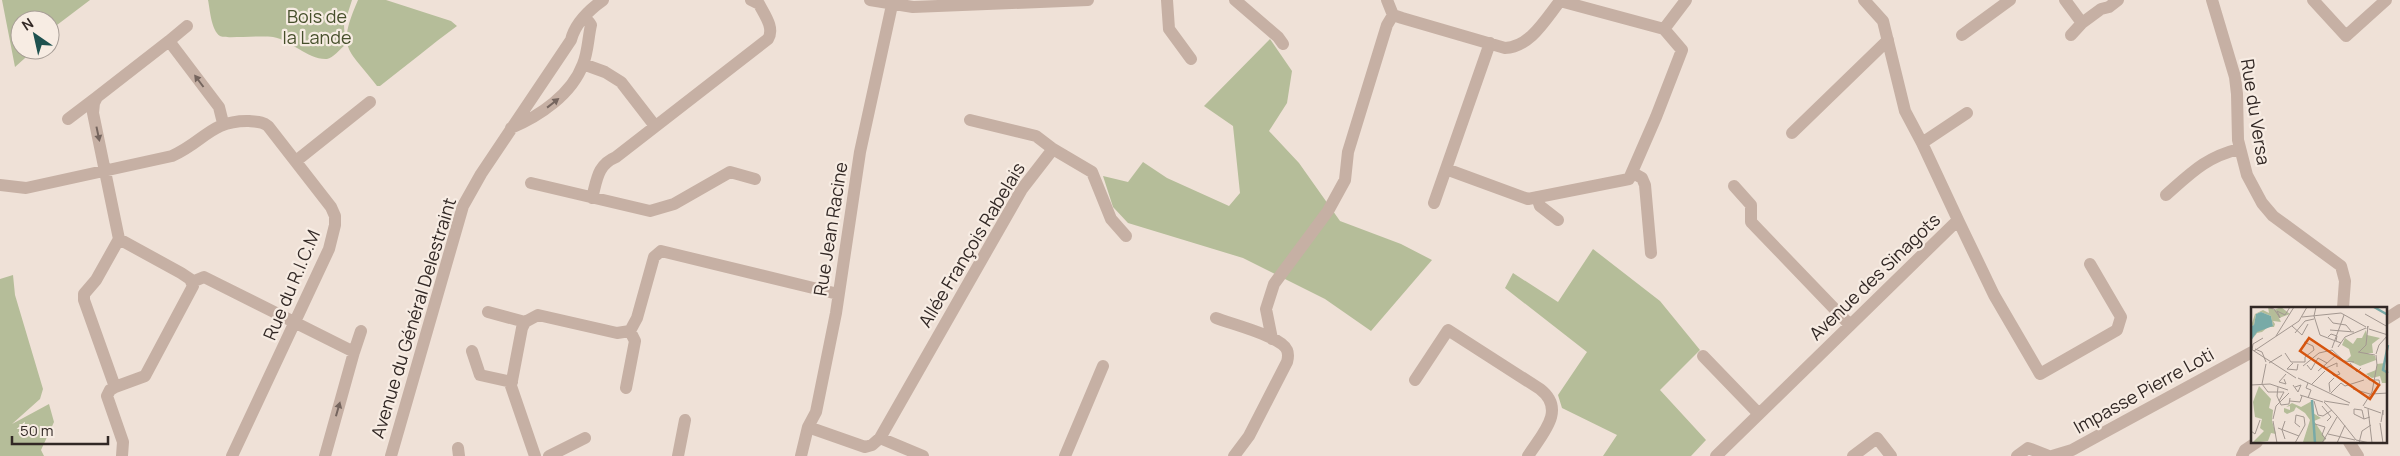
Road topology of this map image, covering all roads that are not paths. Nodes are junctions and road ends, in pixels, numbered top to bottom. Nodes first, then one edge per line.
1 (602, 0) edge
2 (610, 0) edge
3 (750, 0) edge
4 (870, 0) edge
5 (1088, 0) edge
6 (1167, 0) edge
7 (1234, 0) edge
8 (1387, 0) edge
9 (1686, 0) edge
10 (1864, 0) edge
11 (2010, 0) edge
12 (2065, 0) edge
13 (2118, 0) edge
14 (2212, 0) edge
15 (2313, 0) edge
16 (2386, 0) edge
17 (1560, 1) edge
18 (892, 5) junction
19 (1393, 15) junction
20 (589, 22) junction
21 (2082, 23) junction
22 (187, 26) dead end
23 (1664, 29) junction
24 (1962, 35) dead end
25 (2072, 35) dead end
26 (571, 40) junction
27 (1888, 40) junction
28 (170, 41) junction
29 (1490, 43) junction
30 (1282, 44) dead end
31 (1191, 59) dead end
32 (583, 64) junction
33 (97, 97) junction
34 (370, 102) dead end
35 (1966, 113) dead end
36 (68, 119) dead end
37 (970, 120) dead end
38 (223, 123) junction
39 (655, 126) junction
40 (511, 128) junction
41 (1792, 132) dead end
42 (1922, 143) junction
43 (1053, 149) junction
44 (2239, 149) junction
45 (296, 161) junction
46 (1446, 170) junction
47 (106, 172) junction
48 (1633, 173) junction
49 (755, 178) dead end
50 (531, 182) dead end
51 (0, 185) edge
52 (1734, 186) dead end
53 (2166, 195) dead end
54 (1537, 197) junction
55 (592, 198) junction
56 (1434, 203) dead end
57 (1558, 220) dead end
58 (1958, 220) junction
59 (1126, 236) dead end
60 (119, 239) junction
61 (1651, 253) dead end
62 (2090, 264) dead end
63 (192, 282) junction
64 (838, 294) junction
65 (2342, 307) edge
66 (2400, 310) edge
67 (488, 312) dead end
68 (1216, 318) dead end
69 (2388, 318) edge
70 (296, 322) junction
71 (525, 322) junction
72 (1850, 325) junction
73 (362, 331) dead end
74 (630, 331) junction
75 (1272, 338) junction
76 (472, 351) dead end
77 (354, 352) junction
78 (2251, 353) edge
79 (1703, 356) dead end
80 (1102, 366) dead end
81 (1415, 380) dead end
82 (512, 382) junction
83 (115, 387) junction
84 (626, 388) dead end
85 (1759, 414) junction
86 (685, 420) dead end
87 (808, 427) junction
88 (585, 438) dead end
89 (880, 438) junction
90 (2255, 444) edge
91 (2351, 444) edge
92 (234, 455) edge
93 (122, 456) edge
94 (325, 456) edge
95 (391, 456) edge
96 (536, 456) edge
97 (549, 456) edge
98 (678, 456) edge
99 (801, 456) edge
100 (923, 456) edge
101 (1065, 456) edge
102 (1234, 456) edge
103 (1528, 456) edge
104 (1716, 456) edge
105 (1853, 456) edge
106 (1891, 456) edge
107 (2017, 456) edge
108 (2050, 456) edge
109 (2242, 456) edge
110 (2358, 456) edge

1 - 26 street, Avenue du Général Delestraint
2 - 20 street, Avenue du Général Delestraint
3 - 39 street
4 - 18 street
5 - 18 street
6 - 31 street
7 - 30 street
8 - 19 street
9 - 23 street
10 - 27 street, Avenue des Sinagots
11 - 24 street
12 - 21 street
13 - 21 street
14 - 44 street, Rue du Versa
15 - 16 street
17 - 23 street
17 - 29 street
18 - 64 street, Rue Jean Racine
19 - 29 street
19 - 75 street
20 - 26 street, Avenue du Général Delestraint
20 - 32 street
21 - 25 street
22 - 28 street
23 - 48 street
26 - 40 street, Avenue du Général Delestraint
27 - 41 street
27 - 42 street, Avenue des Sinagots
28 - 33 street
38 -> 28 street
29 - 46 street
32 - 39 street
40 -> 32 street
33 - 36 street
33 -> 47 street
34 - 45 street
35 - 42 street
37 - 43 street
38 - 45 street, Rue du R.I.C.M
38 - 47 street
39 - 55 street
40 - 95 street, Avenue du Général Delestraint
42 - 58 street, Avenue des Sinagots
43 - 59 street
43 - 89 street, Allée François Rabelais
44 - 53 street
44 - 65 street, Rue du Versa
45 - 70 street, Rue du R.I.C.M
46 - 54 street
46 - 56 street
47 - 51 street
47 - 60 street
48 - 54 street
48 - 61 street
49 - 55 street
50 - 55 street
52 - 72 street
54 - 57 street
58 - 62 street
58 - 72 street, Avenue des Sinagots
60 - 63 street
60 - 83 street
63 - 70 street
63 - 83 street
64 - 74 street
64 - 87 street, Rue Jean Racine
66 - 69 street
67 - 71 street
68 - 75 street
70 - 77 street
70 - 92 street, Rue du R.I.C.M
71 - 74 street
71 - 82 street
72 - 85 street, Avenue des Sinagots
73 - 77 street
74 - 84 street
75 - 102 street
76 - 82 street
94 -> 77 street
78 - 108 street, Impasse Pierre Loti
79 - 85 street
80 - 101 street
81 - 103 street
82 - 96 street
83 - 93 street
85 - 104 street, Avenue des Sinagots
86 - 98 street
87 - 89 street
87 - 99 street, Rue Jean Racine
88 - 97 street
89 - 100 street
90 - 109 street
91 - 110 street
105 - 106 street
107 - 108 street, Impasse Pierre Loti

